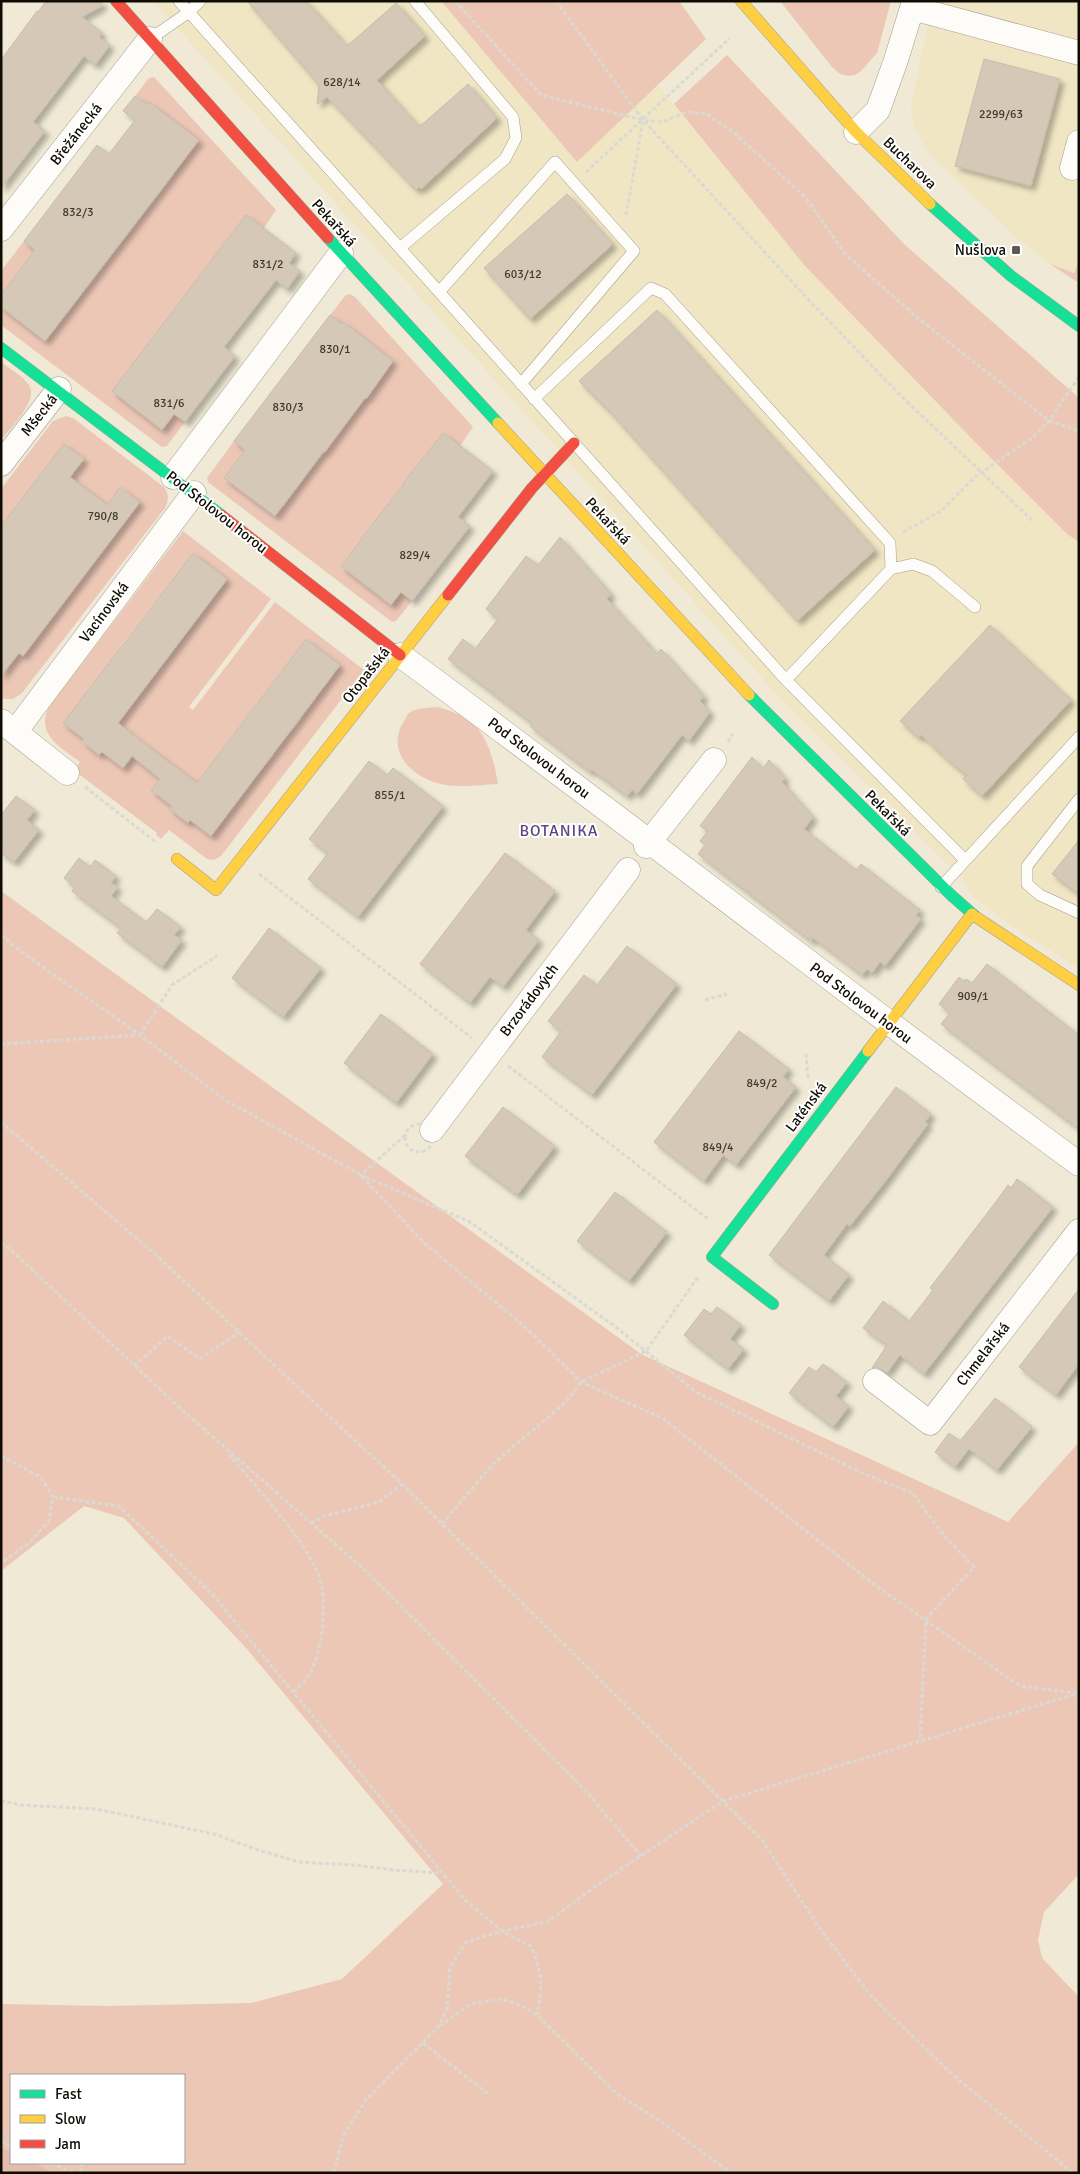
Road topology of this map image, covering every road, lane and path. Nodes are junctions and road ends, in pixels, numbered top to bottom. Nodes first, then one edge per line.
1 (116, 1) edge
2 (179, 1) edge
3 (200, 1) edge
4 (415, 1) edge
5 (455, 1) edge
6 (556, 1) edge
7 (741, 1) edge
8 (913, 4) edge
9 (189, 12) junction
10 (730, 38) dead end
11 (150, 39) junction
12 (1079, 53) edge
13 (643, 120) junction
14 (856, 132) junction
15 (1079, 142) edge
16 (1072, 168) dead end
17 (574, 183) junction
18 (1, 229) edge
19 (622, 237) junction
20 (400, 248) junction
21 (341, 253) junction
22 (439, 292) junction
23 (1079, 326) edge
24 (1, 348) edge
25 (1079, 377) edge
26 (521, 384) junction
27 (58, 389) junction
28 (534, 399) junction
29 (1049, 421) junction
30 (1079, 430) edge
31 (574, 444) junction
32 (1, 464) edge
33 (544, 474) junction
34 (981, 474) junction
35 (173, 477) junction
36 (194, 492) junction
37 (1034, 522) dead end
38 (890, 543) junction
39 (891, 569) junction
40 (975, 607) dead end
41 (400, 655) junction
42 (786, 680) junction
43 (8, 727) edge
44 (1079, 738) edge
45 (714, 760) dead end
46 (67, 773) joint
47 (1079, 798) edge
48 (648, 843) junction
49 (177, 859) joint
50 (965, 860) junction
51 (628, 870) dead end
52 (941, 886) junction
53 (1079, 913) edge
54 (972, 914) junction
55 (1, 935) edge
56 (217, 956) dead end
57 (1078, 982) edge
58 (727, 994) dead end
59 (705, 1000) dead end
60 (888, 1024) junction
61 (140, 1035) junction
62 (1, 1044) edge
63 (806, 1054) dead end
64 (808, 1078) dead end
65 (1, 1122) edge
66 (432, 1130) dead end
67 (405, 1135) dead end
68 (1079, 1164) edge
69 (360, 1175) junction
70 (1079, 1231) edge
71 (1, 1243) edge
72 (712, 1257) junction
73 (773, 1304) dead end
74 (239, 1332) junction
75 (646, 1351) junction
76 (134, 1366) junction
77 (875, 1381) dead end
78 (581, 1382) junction
79 (223, 1446) junction
80 (1, 1456) edge
81 (402, 1484) junction
82 (53, 1497) junction
83 (311, 1523) junction
84 (442, 1524) junction
85 (1, 1563) edge
86 (926, 1619) junction
87 (293, 1692) junction
88 (1078, 1693) edge
89 (920, 1740) junction
90 (1, 1801) edge
91 (723, 1801) junction
92 (641, 1856) junction
93 (443, 1873) junction
94 (502, 1932) junction
95 (537, 2015) junction
96 (438, 2027) junction
97 (423, 2043) junction
98 (488, 2094) dead end
99 (53, 2164) edge
100 (74, 2173) edge
101 (334, 2173) edge
102 (731, 2173) edge
103 (1073, 2173) edge

1 - 11 street, Pekařská
2 - 9 lane, Pekařská
3 - 9 lane
4 - 20 lane
5 - 13 path
6 - 13 path
7 - 14 street, Bucharova
8 - 12 street
8 - 14 street
9 - 11 lane
9 - 20 lane, Pekařská
10 - 13 path
11 - 18 street, Břežánecká
11 - 21 street, Pekařská
13 - 17 path
13 - 19 path
13 - 29 path
13 - 34 path
14 - 23 street, Bucharova
15 - 16 street
17 - 19 lane
17 - 22 lane
19 - 26 lane
20 - 22 lane, Pekařská
21 - 33 street, Pekařská
21 - 35 street
22 - 26 lane, Pekařská
24 - 27 street, Pod Stolovou horou
25 - 29 path
26 - 28 lane, Pekařská
27 - 32 street, Mšecká
27 - 35 street, Pod Stolovou horou
28 - 31 lane, Pekařská
28 - 38 lane
29 - 30 path
29 - 34 path
31 - 33 street, Otopašská
31 - 42 lane, Pekařská
33 - 41 street, Otopašská
33 - 52 street, Pekařská
34 - 37 path
34 - 38 path
35 - 36 street, Pod Stolovou horou
36 - 41 street, Pod Stolovou horou
36 - 43 street, Vacínovská
38 - 39 lane
39 - 40 lane
39 - 42 lane
41 - 48 street, Pod Stolovou horou
41 - 49 street, Otopašská
42 - 50 lane, Pekařská
43 - 46 street, Vacínovská
44 - 50 lane
45 - 48 street
46 - 49 path
47 - 53 lane
48 - 60 street, Pod Stolovou horou
50 - 52 lane
51 - 66 street, Brzorádových
52 - 54 street, Pekařská
54 - 57 street, Pekařská
54 - 60 street, Laténská
55 - 61 path
56 - 61 path
58 - 59 path
60 - 68 street, Pod Stolovou horou
60 - 72 street, Laténská
61 - 62 path
61 - 69 path
63 - 64 path
65 - 74 path
67 - 69 path
69 - 75 path
69 - 78 path
70 - 77 street, Chmelařská
71 - 76 path
72 - 73 street
72 - 75 path
74 - 76 path
74 - 81 path
75 - 78 path
75 - 86 path
76 - 79 path
78 - 84 path
78 - 86 path
79 - 83 path
79 - 87 path
80 - 82 path
81 - 83 path
81 - 84 path
82 - 85 path
82 - 87 path
83 - 92 path
84 - 91 path
86 - 88 path
86 - 89 path
87 - 93 path
88 - 89 path
89 - 91 path
90 - 93 path
91 - 92 path
91 - 103 path
92 - 94 path
93 - 94 path
94 - 95 path
94 - 96 path
95 - 96 path
95 - 102 path
96 - 97 path
97 - 98 path
97 - 101 path
99 - 100 path

